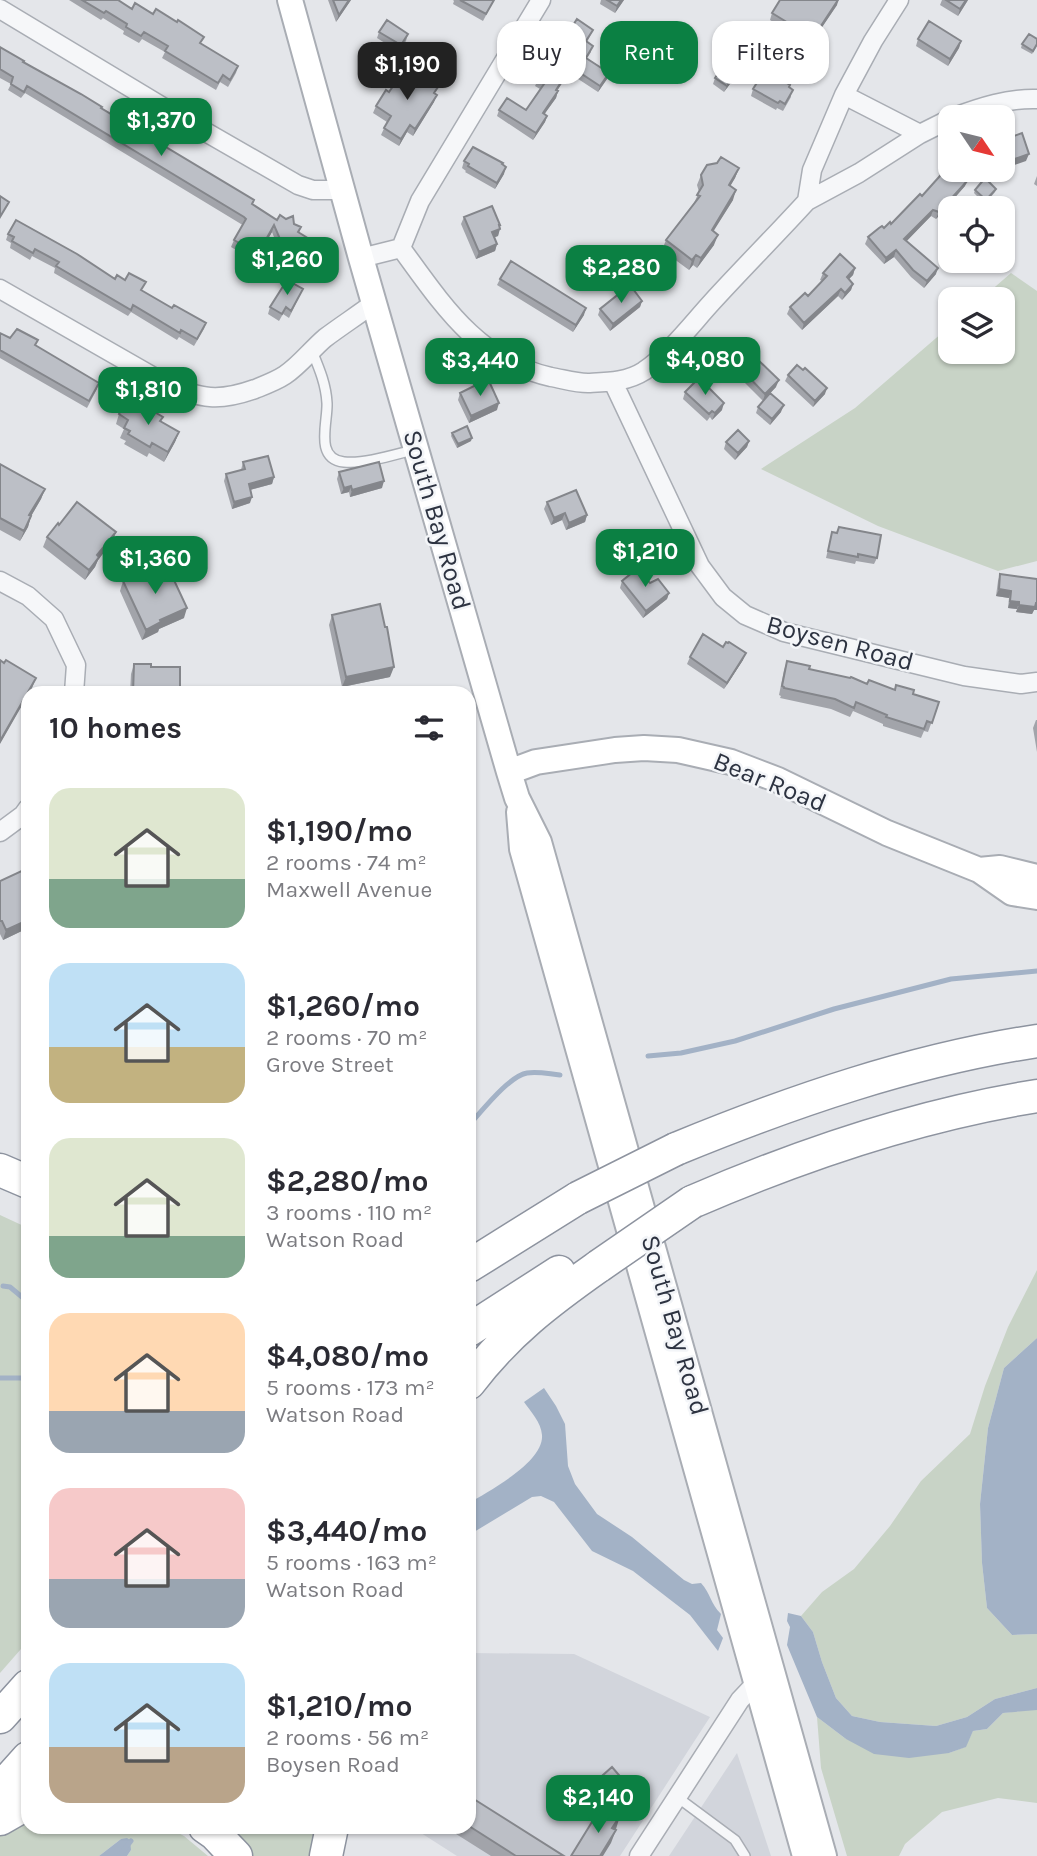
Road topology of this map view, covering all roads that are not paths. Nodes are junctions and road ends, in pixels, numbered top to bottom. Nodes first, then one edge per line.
1 (290, 0) edge
2 (541, 0) edge
3 (899, 0) edge
4 (0, 9) edge
5 (844, 95) junction
6 (1037, 99) edge
7 (990, 105) edge
8 (938, 125) edge
9 (920, 134) junction
10 (343, 190) junction
11 (807, 201) junction
12 (401, 248) junction
13 (361, 258) junction
14 (0, 289) edge
15 (374, 303) junction
16 (312, 351) junction
17 (613, 382) junction
18 (417, 450) junction
19 (0, 581) edge
20 (1037, 682) edge
21 (74, 686) edge
22 (509, 772) junction
23 (21, 817) edge
24 (0, 832) edge
25 (979, 870) junction
26 (1037, 877) edge
27 (1037, 897) edge
28 (1037, 1041) edge
29 (1037, 1096) edge
30 (0, 1170) edge
31 (21, 1179) edge
32 (578, 1198) junction
33 (476, 1236) edge
34 (597, 1259) junction
35 (476, 1262) edge
36 (476, 1324) edge
37 (476, 1374) edge
38 (765, 1679) junction
39 (21, 1694) edge
40 (0, 1717) edge
41 (21, 1766) edge
42 (0, 1789) edge
43 (677, 1797) junction
44 (21, 1807) edge
45 (0, 1819) edge
46 (215, 1834) edge
47 (331, 1834) edge
48 (236, 1856) edge
49 (326, 1856) edge
50 (639, 1856) edge
51 (745, 1856) edge
52 (805, 1856) edge
53 (824, 1856) edge

1 - 10 street, South Bay Road
2 - 12 street
3 - 5 street
4 - 10 street
5 - 9 street
5 - 11 street
6 - 7 street
8 - 9 street
9 - 11 street
10 - 13 street, South Bay Road
11 - 17 street
12 - 13 street
12 - 17 street
13 - 15 street, South Bay Road
14 - 16 street
15 - 16 street
15 - 18 street, South Bay Road
16 - 18 lane
17 - 20 street, Boysen Road
18 - 22 street, South Bay Road
19 - 21 street
22 - 25 street, Bear Road
22 - 38 street, South Bay Road
23 - 24 street
25 - 26 street, Bear Road
25 - 27 street, Bear Road
28 - 32 highway, bridge
29 - 34 highway, bridge
30 - 31 highway
32 - 33 highway
32 - 35 highway
34 - 36 highway
34 - 37 highway
38 - 43 street
38 - 52 street, South Bay Road
38 - 53 street, South Bay Road
39 - 40 highway
41 - 42 highway
43 - 50 street
43 - 51 lane
44 - 45 highway
46 - 48 highway
47 - 49 highway

